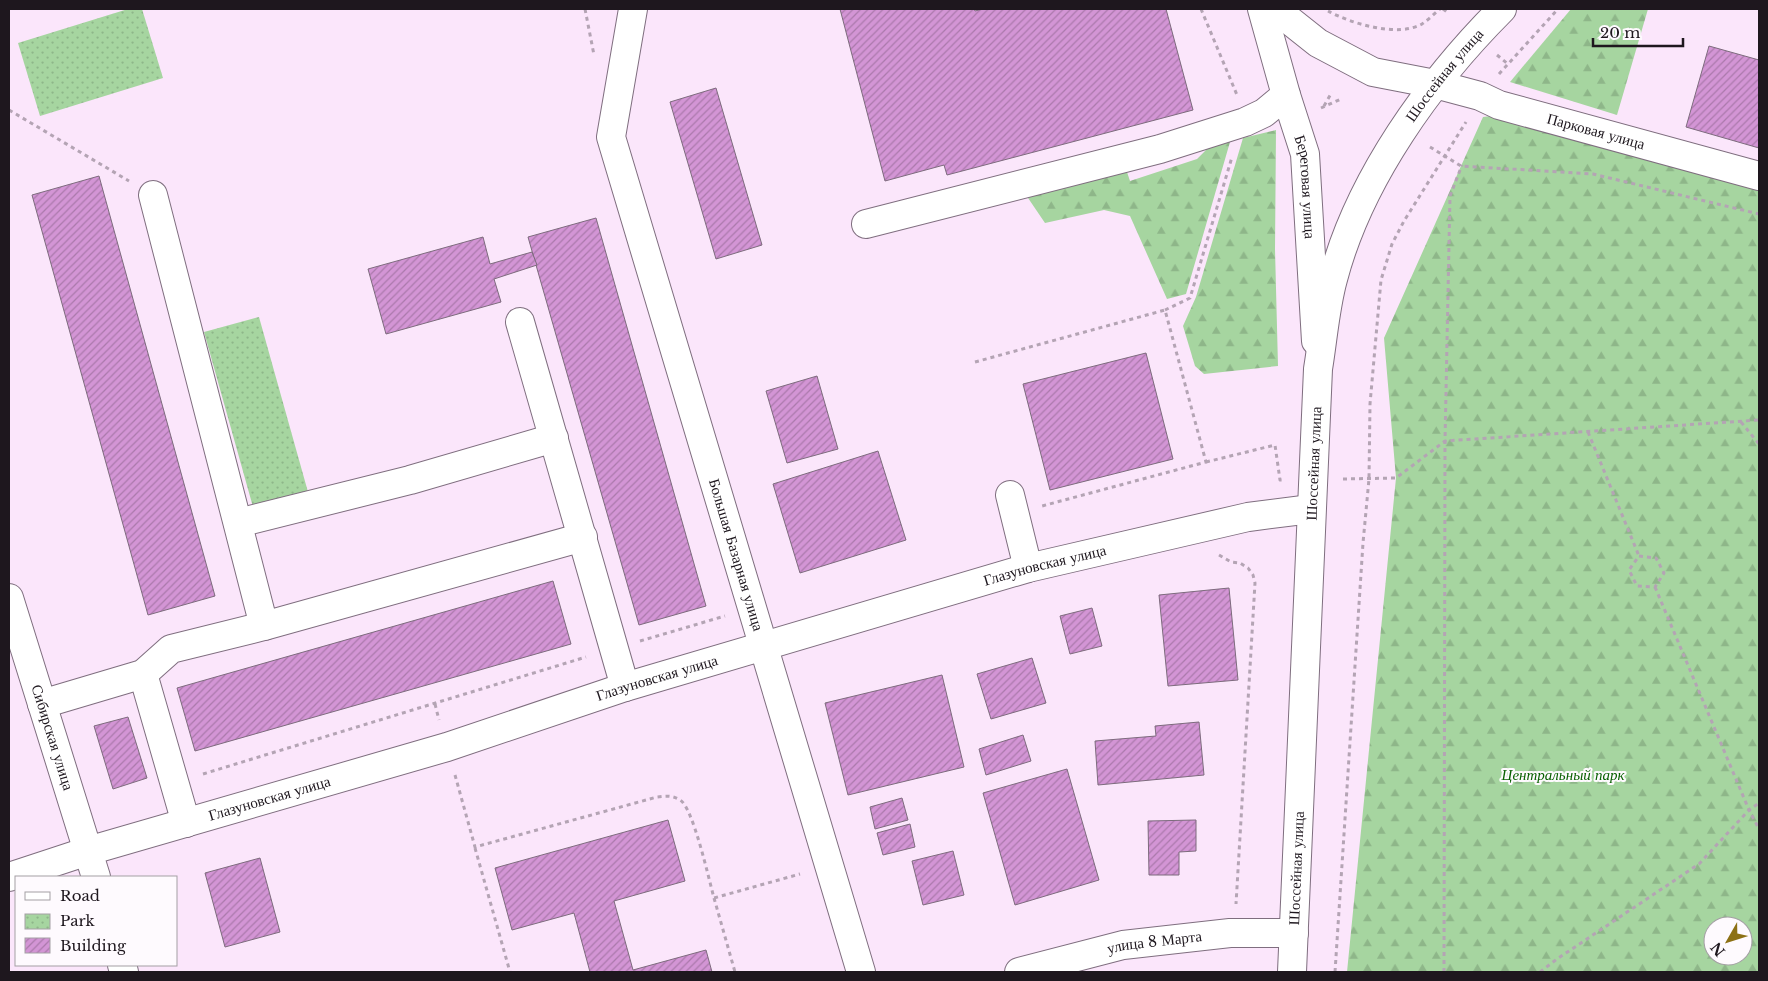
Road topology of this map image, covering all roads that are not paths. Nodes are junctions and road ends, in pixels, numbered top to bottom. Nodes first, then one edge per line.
1 (633, 9) edge
2 (1262, 9) edge
3 (1278, 9) edge
4 (1502, 9) edge
5 (1435, 84) junction
6 (1286, 95) junction
7 (1759, 176) edge
8 (154, 195) road end
9 (866, 224) dead end
10 (520, 322) dead end
11 (1318, 369) junction
12 (554, 438) junction
13 (1012, 504) road end
14 (1311, 510) junction
15 (238, 523) junction
16 (583, 537) junction
17 (1028, 568) junction
18 (9, 598) edge
19 (264, 626) junction
20 (764, 646) junction
21 (143, 674) junction
22 (625, 687) junction
23 (42, 704) junction
24 (186, 823) junction
25 (88, 851) junction
26 (96, 876) edge
27 (9, 877) edge
28 (1294, 933) junction
29 (861, 972) edge
30 (1018, 972) edge
31 (1292, 972) edge

1 - 20 street, Большая Базарная улица
2 - 6 street, Береговая улица
3 - 5 street
4 - 5 street, Шоссейная улица
5 - 7 street, Парковая улица
5 - 11 street, Шоссейная улица
6 - 9 street
6 - 11 street, Береговая улица
8 - 15 street
10 - 12 street
11 - 14 street, Шоссейная улица
12 - 15 street
12 - 16 street
13 - 17 street
14 - 17 street, Глазуновская улица
14 - 28 street, Шоссейная улица
15 - 19 street
16 - 19 street
16 - 22 street
17 - 20 street, Глазуновская улица
18 - 23 street, Сибирская улица
19 - 21 street
20 - 22 street, Глазуновская улица
20 - 29 street, Большая Базарная улица
21 - 23 street
21 - 24 street
22 - 24 street, Глазуновская улица
23 - 25 street, Сибирская улица
24 - 25 street, Глазуновская улица
25 - 26 street, Сибирская улица
25 - 27 street, Глазуновская улица
28 - 30 street, улица 8 Марта
28 - 31 street, Шоссейная улица

